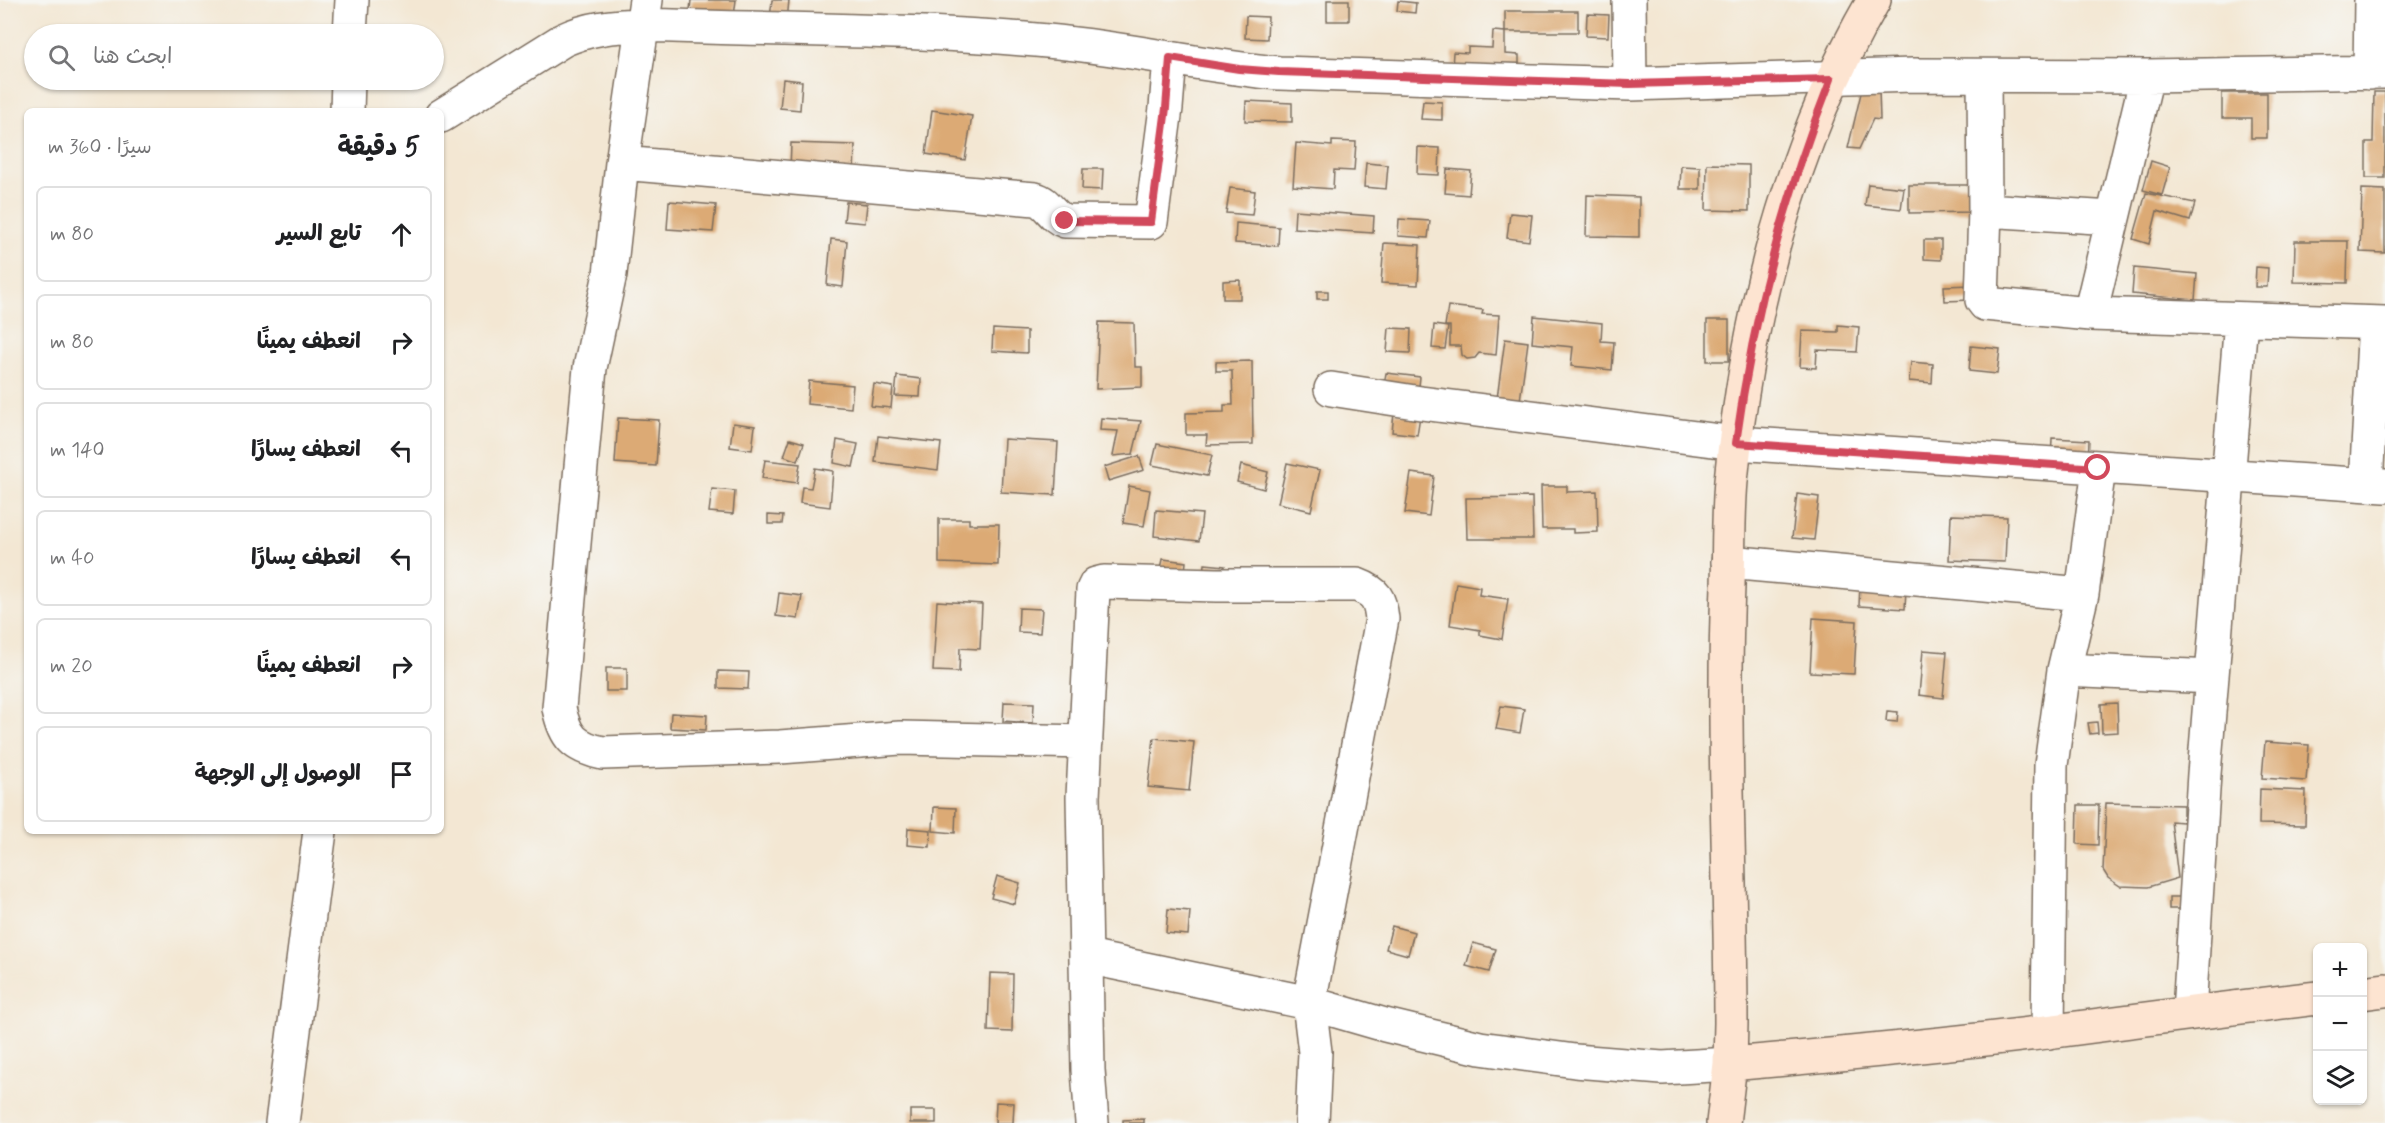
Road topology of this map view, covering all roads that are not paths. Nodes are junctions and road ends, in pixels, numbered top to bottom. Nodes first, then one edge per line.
1 (352, 0) edge
2 (1629, 0) edge
3 (1874, 0) edge
4 (2371, 0) edge
5 (644, 13) edge
6 (351, 24) edge
7 (1170, 58) junction
8 (2378, 72) edge
9 (1984, 76) junction
10 (2147, 76) junction
11 (1831, 79) junction
12 (1630, 84) junction
13 (348, 90) edge
14 (347, 108) edge
15 (444, 114) edge
16 (622, 163) junction
17 (1985, 210) junction
18 (2112, 218) junction
19 (2090, 314) junction
20 (2241, 320) junction
21 (2380, 323) edge
22 (1331, 389) dead end
23 (1736, 443) junction
24 (2098, 468) junction
25 (2228, 476) junction
26 (2375, 485) edge
27 (1728, 562) junction
28 (2082, 594) junction
29 (2064, 670) junction
30 (2212, 677) junction
31 (1086, 742) junction
32 (320, 834) edge
33 (1087, 957) junction
34 (2385, 990) edge
35 (2367, 992) edge
36 (2313, 999) edge
37 (1310, 1003) junction
38 (2189, 1012) junction
39 (2048, 1032) junction
40 (1730, 1064) junction
41 (282, 1123) edge
42 (1092, 1123) edge
43 (1312, 1123) edge
44 (1723, 1123) edge

1 - 6 street
2 - 12 street
3 - 11 street
4 - 8 street
5 - 7 street
5 - 15 street
5 - 16 street
7 - 12 street
7 - 16 street
8 - 10 street
9 - 10 street
9 - 11 street
9 - 17 street
10 - 18 street
11 - 12 street
11 - 23 street
13 - 14 street
16 - 31 street
17 - 18 street
17 - 19 street
18 - 19 street
19 - 20 street
20 - 21 street
20 - 25 street
21 - 26 street
22 - 23 street
23 - 24 street
23 - 27 street
24 - 25 street
24 - 28 street
25 - 26 street
25 - 30 street
27 - 28 street
27 - 40 street
28 - 29 street
29 - 30 street
29 - 39 street
30 - 38 street
31 - 33 street
31 - 37 street
32 - 41 street
33 - 37 street
33 - 42 street
34 - 35 street
36 - 38 street
37 - 40 street
37 - 43 street
38 - 39 street
39 - 40 street
40 - 44 street

